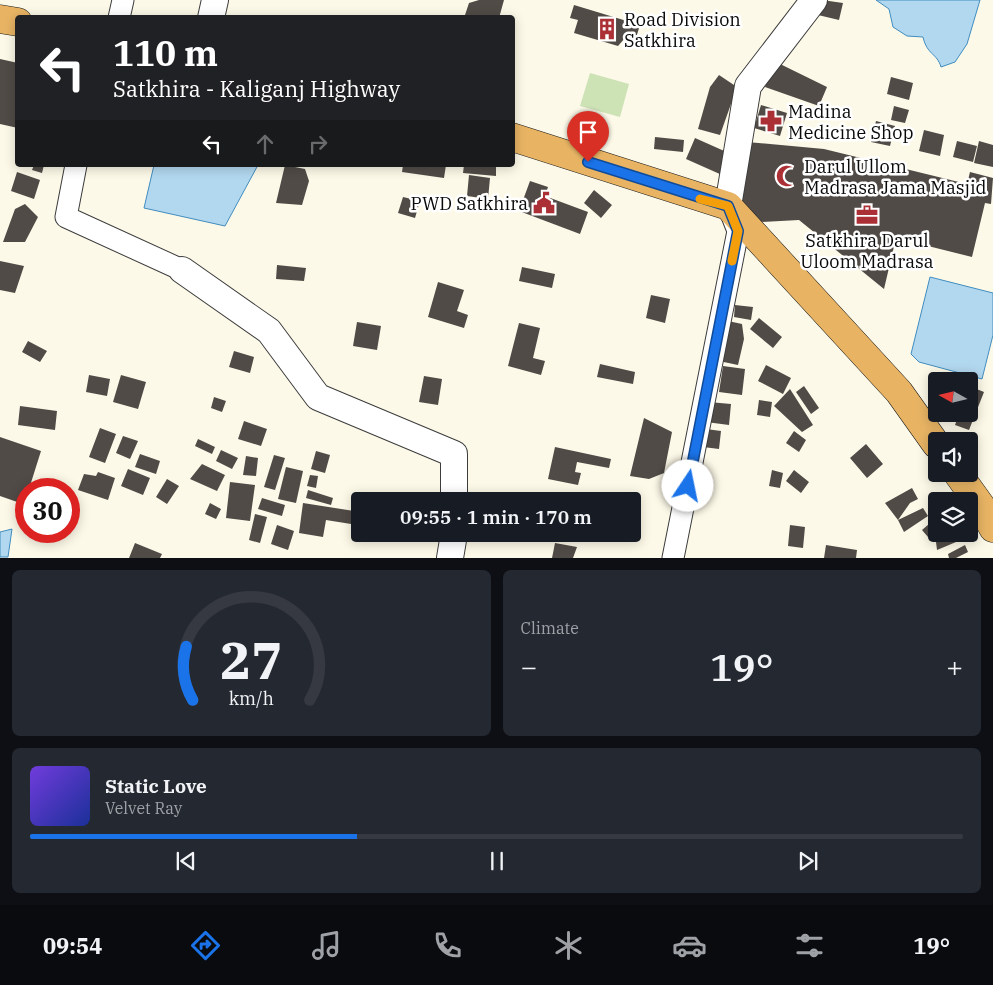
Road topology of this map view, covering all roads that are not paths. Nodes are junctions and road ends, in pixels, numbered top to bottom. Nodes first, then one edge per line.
1 (123, 0) edge
2 (215, 0) edge
3 (814, 0) edge
4 (120, 15) edge
5 (212, 15) edge
6 (0, 19) edge
7 (15, 22) edge
8 (515, 138) edge
9 (76, 167) edge
10 (728, 206) junction
11 (182, 270) joint
12 (928, 433) edge
13 (964, 482) edge
14 (454, 492) edge
15 (993, 528) edge
16 (453, 542) edge
17 (450, 558) edge
18 (673, 558) edge

1 - 4 street
2 - 5 street
3 - 10 street
6 - 7 highway
8 - 10 highway
9 - 11 street
10 - 12 highway
10 - 18 street
11 - 14 street
13 - 15 highway
16 - 17 street

